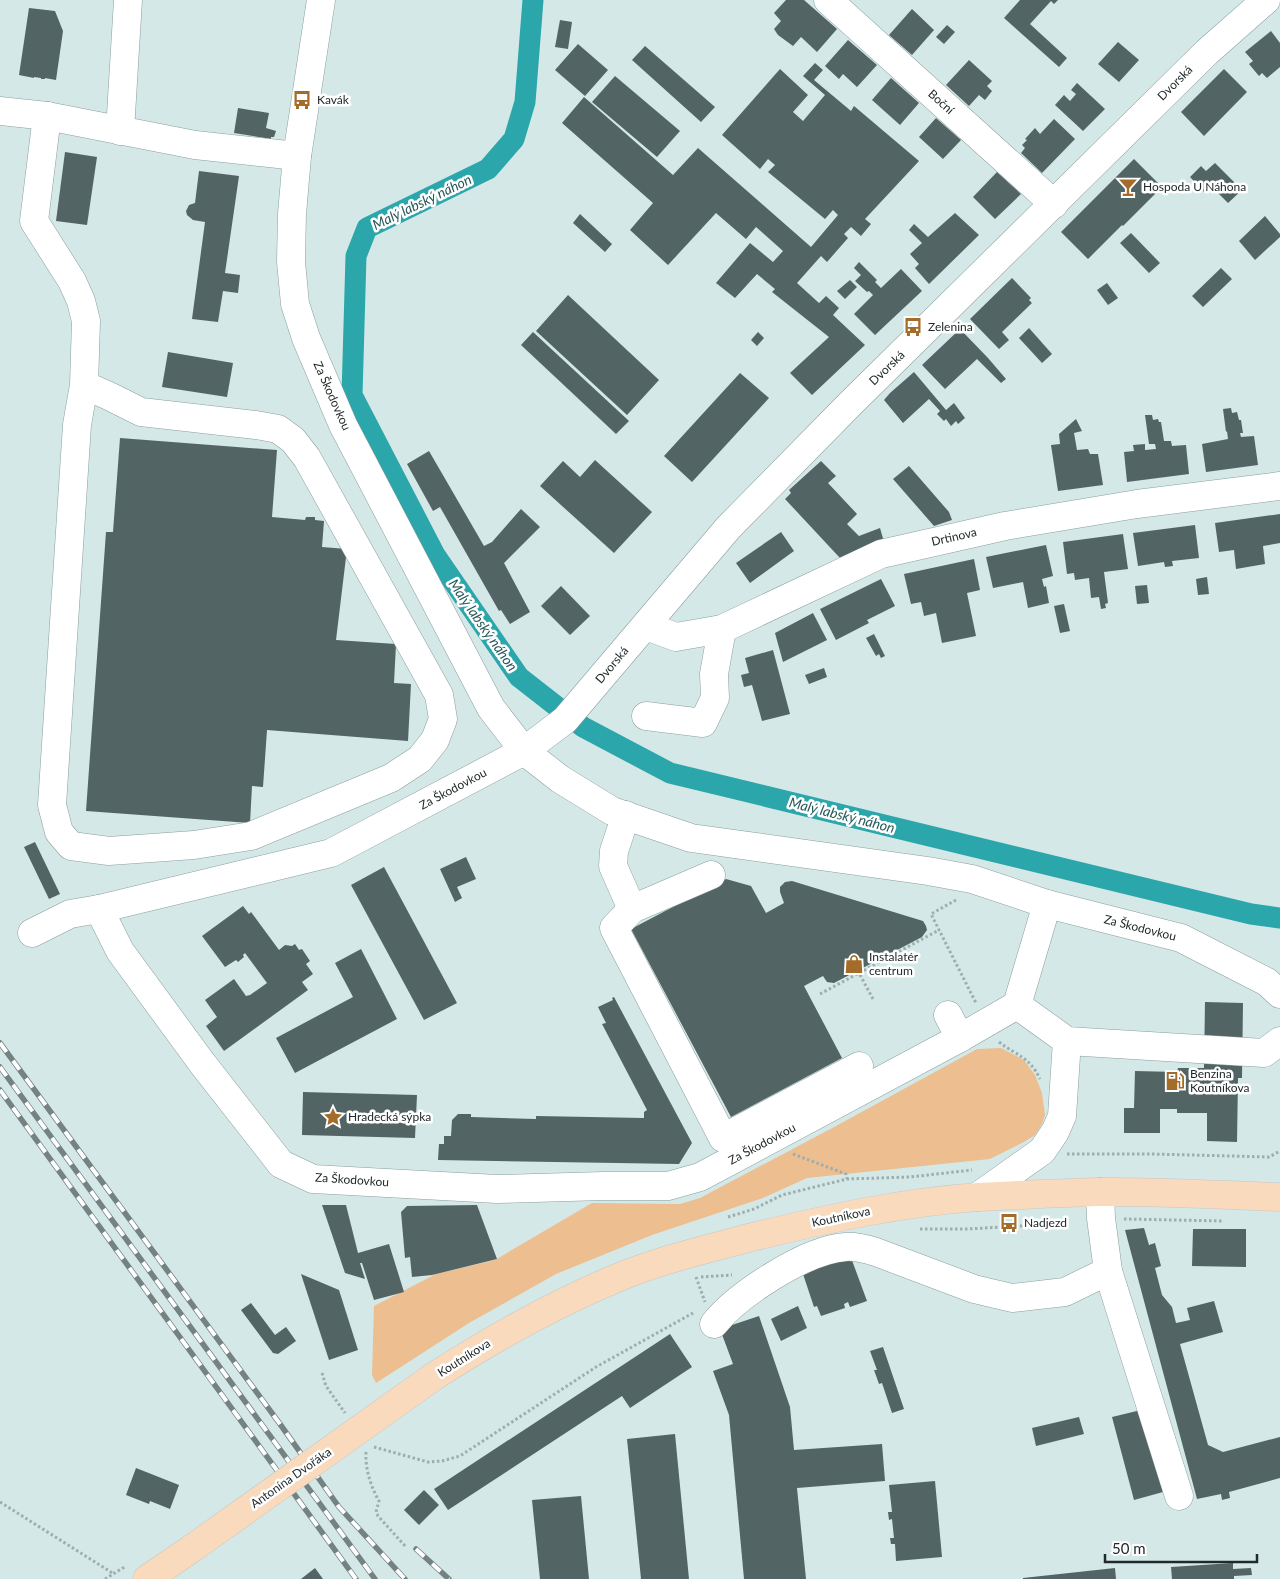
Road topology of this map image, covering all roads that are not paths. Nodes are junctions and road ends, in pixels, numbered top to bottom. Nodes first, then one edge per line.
1 (128, 0) edge
2 (321, 0) edge
3 (828, 0) edge
4 (1266, 0) edge
5 (0, 112) edge
6 (47, 116) junction
7 (120, 131) junction
8 (297, 156) junction
9 (1054, 204) junction
10 (84, 385) junction
11 (1280, 486) edge
12 (646, 626) junction
13 (722, 629) junction
14 (646, 716) dead end
15 (524, 751) junction
16 (626, 815) junction
17 (711, 875) dead end
18 (1047, 904) junction
19 (99, 909) junction
20 (632, 909) junction
21 (32, 933) dead end
22 (1280, 994) edge
23 (1017, 1005) junction
24 (1067, 1041) junction
25 (1280, 1041) edge
26 (859, 1066) dead end
27 (977, 1197) junction
28 (1280, 1197) edge
29 (1100, 1205) junction
30 (1108, 1271) junction
31 (713, 1314) road end
32 (434, 1377) joint
33 (1179, 1496) dead end
34 (147, 1579) edge

1 - 7 street
2 - 8 street, Za Škodovkou
3 - 9 street, Boční
4 - 9 street, Dvorská
5 - 6 street
6 - 7 street
6 - 10 street
7 - 8 street
8 - 15 street, Za Škodovkou
9 - 12 street, Dvorská
10 - 10 street
11 - 13 street, Drtinova
12 - 13 street, Drtinova
12 - 15 street, Dvorská
13 - 14 street
15 - 16 street, Za Škodovkou
15 - 19 street, Za Škodovkou
16 - 18 street, Za Škodovkou
16 - 20 street
17 - 20 street
18 - 22 street, Za Škodovkou
18 - 23 street
19 - 21 street
19 - 23 street, Za Škodovkou
20 - 26 street
23 - 24 street
24 - 25 street
24 - 27 street
27 - 29 main road, Koutníkova
27 - 32 main road, Koutníkova
28 - 29 main road, Koutníkova
29 - 30 street
30 - 31 street
30 - 33 street
32 - 34 main road, Antonína Dvořáka, bridge

